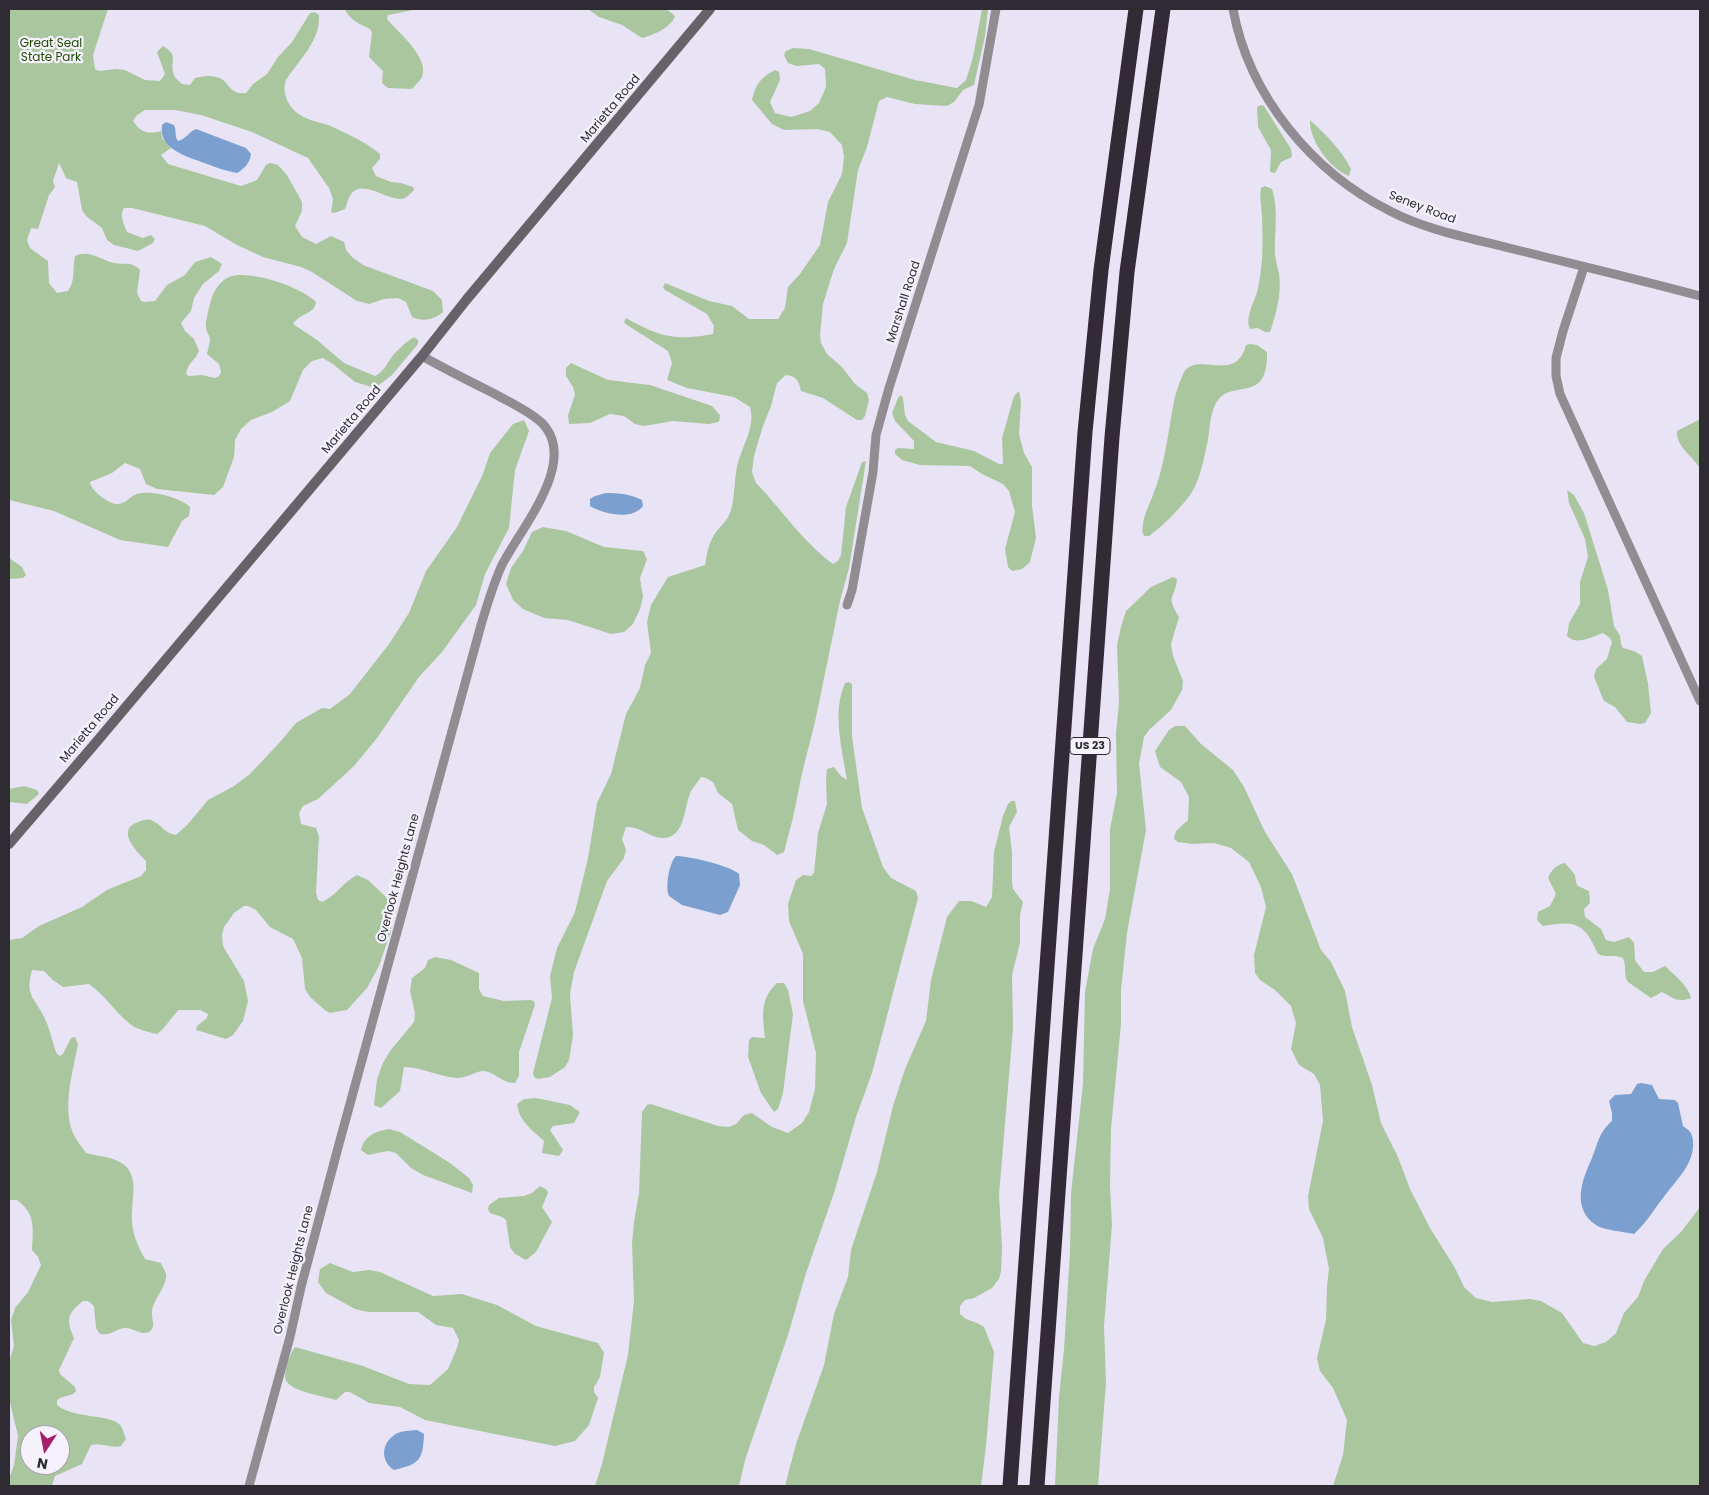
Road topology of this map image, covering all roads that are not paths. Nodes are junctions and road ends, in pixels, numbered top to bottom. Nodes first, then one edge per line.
1 (710, 9) edge
2 (996, 9) edge
3 (1136, 9) edge
4 (1163, 9) edge
5 (1233, 9) edge
6 (1584, 267) junction
7 (1700, 296) edge
8 (422, 356) junction
9 (847, 605) dead end
10 (1700, 701) edge
11 (9, 844) edge
12 (249, 1486) edge
13 (1010, 1486) edge
14 (1037, 1486) edge

1 - 8 street, Marietta Road
2 - 9 street, Marshall Road
3 - 13 highway, US 23
4 - 14 highway, US 23
5 - 6 street, Seney Road
6 - 7 street, Seney Road
6 - 10 street
8 - 11 street, Marietta Road
8 - 12 street, Overlook Heights Lane

